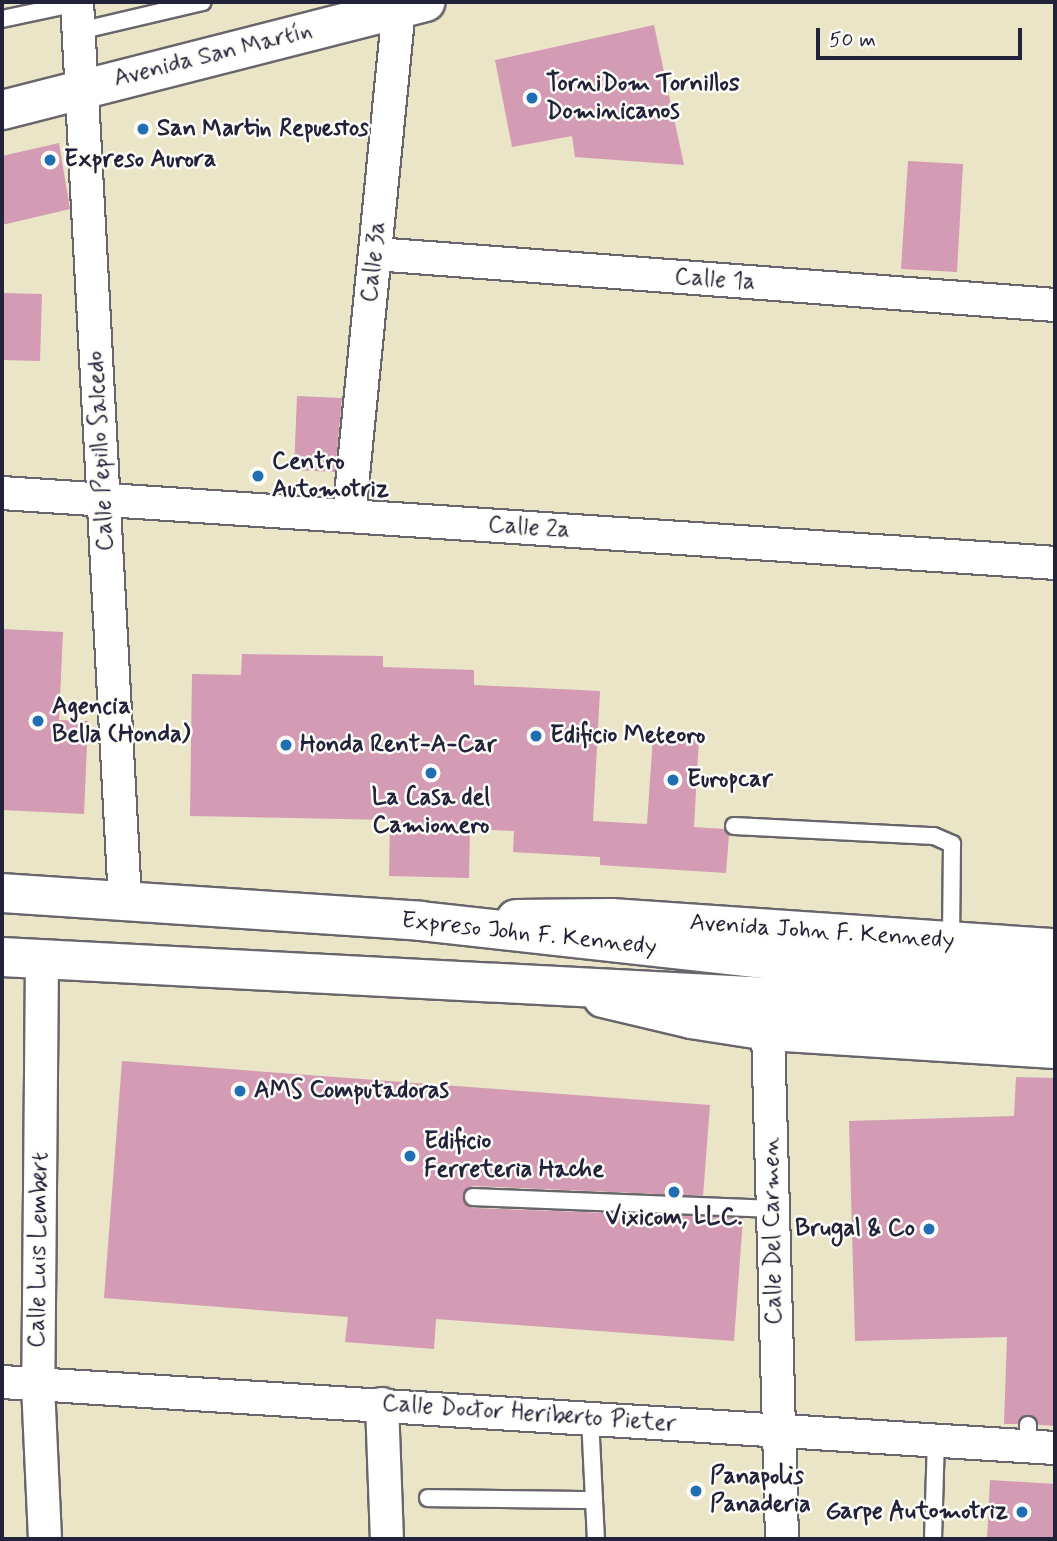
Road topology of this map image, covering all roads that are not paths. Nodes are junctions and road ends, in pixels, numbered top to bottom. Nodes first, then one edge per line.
1 (203, 2) edge
2 (412, 5) edge
3 (78, 12) edge
4 (2, 19) edge
5 (83, 88) junction
6 (2, 110) edge
7 (375, 254) junction
8 (1055, 305) edge
9 (2, 494) edge
10 (103, 500) junction
11 (349, 516) junction
12 (1055, 563) edge
13 (734, 826) dead end
14 (2, 893) edge
15 (125, 901) junction
16 (420, 921) junction
17 (951, 940) junction
18 (1055, 948) edge
19 (2, 957) edge
20 (41, 960) junction
21 (1055, 977) edge
22 (771, 995) junction
23 (1055, 1012) edge
24 (1055, 1049) edge
25 (473, 1197) dead end
26 (773, 1209) junction
27 (2, 1382) edge
28 (38, 1385) junction
29 (382, 1404) junction
30 (590, 1418) junction
31 (778, 1431) junction
32 (936, 1440) junction
33 (1037, 1440) edge
34 (428, 1498) dead end
35 (594, 1500) junction
36 (46, 1539) edge
37 (387, 1539) edge
38 (596, 1539) edge
39 (782, 1539) edge
40 (933, 1539) edge

1 - 3 lane
2 - 5 main road, Avenida San Martín
2 - 7 street, Calle 3a
3 - 4 lane
3 - 5 street, Calle Pepillo Salcedo
5 - 6 main road, Avenida San Martín
5 - 10 street, Calle Pepillo Salcedo
7 - 8 street, Calle 1a
7 - 11 street, Calle 3a
9 - 10 street, Calle 2a
10 - 11 street, Calle 2a
10 - 15 street, Calle Pepillo Salcedo
11 - 12 street, Calle 2a
13 - 17 lane
14 - 15 main road, Expreso John F. Kennedy
15 - 16 main road, Expreso John F. Kennedy
16 - 17 main road, Avenida John F. Kennedy
16 - 22 main road, Expreso John F. Kennedy
17 - 18 main road, Avenida John F. Kennedy
19 - 20 main road, Expreso John F. Kennedy
20 - 22 main road, Expreso John F. Kennedy
20 - 28 street, Calle Luis Lembert
21 - 22 main road, Expreso John F. Kennedy
22 - 23 main road, Expreso John F. Kennedy
22 - 24 main road
22 - 26 street, Calle Del Carmen
25 - 26 lane
26 - 31 street, Calle Del Carmen
27 - 28 street, Calle Doctor Heriberto Pieter
28 - 29 street, Calle Doctor Heriberto Pieter
28 - 36 street, Calle Luis Lembert
29 - 30 street, Calle Doctor Heriberto Pieter
29 - 37 street
30 - 31 street, Calle Doctor Heriberto Pieter
30 - 35 lane
31 - 32 street, Calle Doctor Heriberto Pieter
31 - 39 street
32 - 33 street, Calle Doctor Heriberto Pieter
32 - 40 lane
34 - 35 lane
35 - 38 lane

